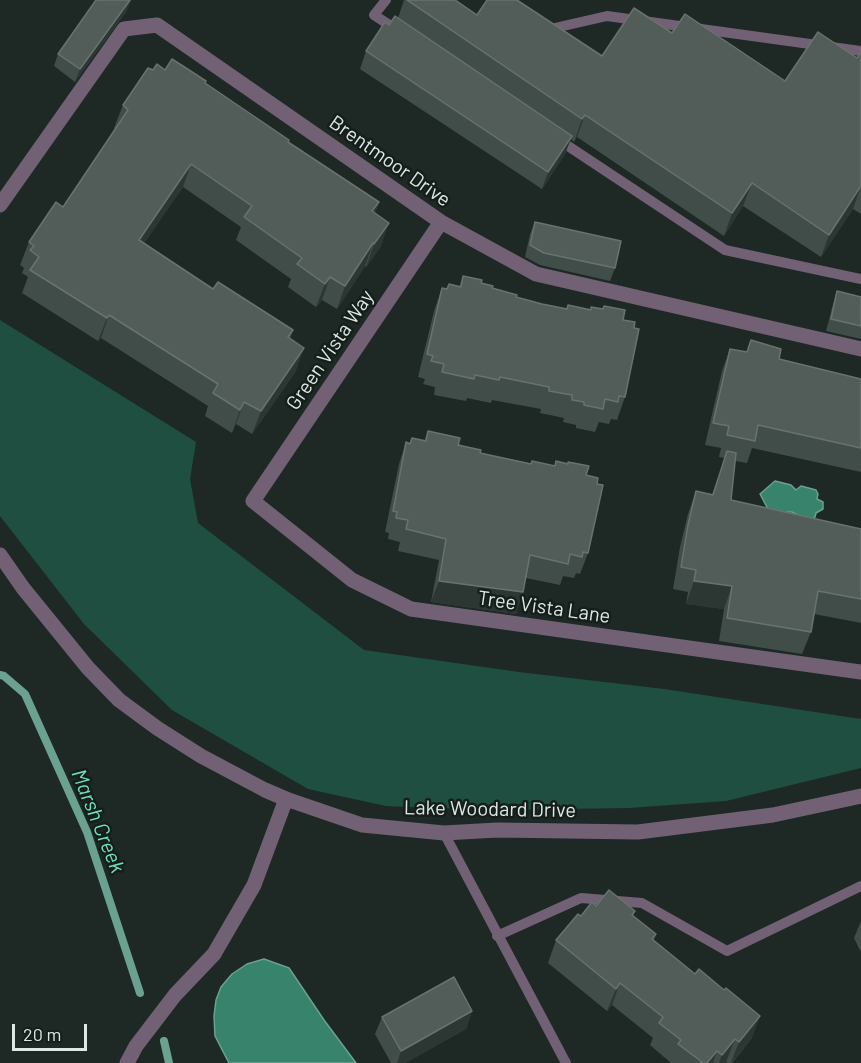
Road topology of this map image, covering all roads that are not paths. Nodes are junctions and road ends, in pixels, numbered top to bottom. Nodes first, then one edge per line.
1 (386, 0) edge
2 (535, 24) edge
3 (404, 35) edge
4 (861, 51) edge
5 (549, 134) edge
6 (0, 205) edge
7 (441, 222) junction
8 (861, 279) edge
9 (861, 349) edge
10 (253, 501) joint
11 (0, 555) edge
12 (861, 672) edge
13 (861, 796) edge
14 (286, 800) junction
15 (444, 833) junction
16 (861, 886) edge
17 (497, 936) junction
18 (127, 1063) edge
19 (566, 1063) edge

1 - 3 lane
2 - 4 lane
5 - 8 lane
6 - 7 street, Brentmoor Drive
7 - 9 street, Brentmoor Drive
7 - 10 street, Green Vista Way
10 - 12 street, Tree Vista Lane
11 - 14 street, Lake Woodard Drive
13 - 15 street, Lake Woodard Drive
14 - 15 street, Lake Woodard Drive
14 - 18 street
15 - 17 lane
16 - 17 lane
17 - 19 lane

